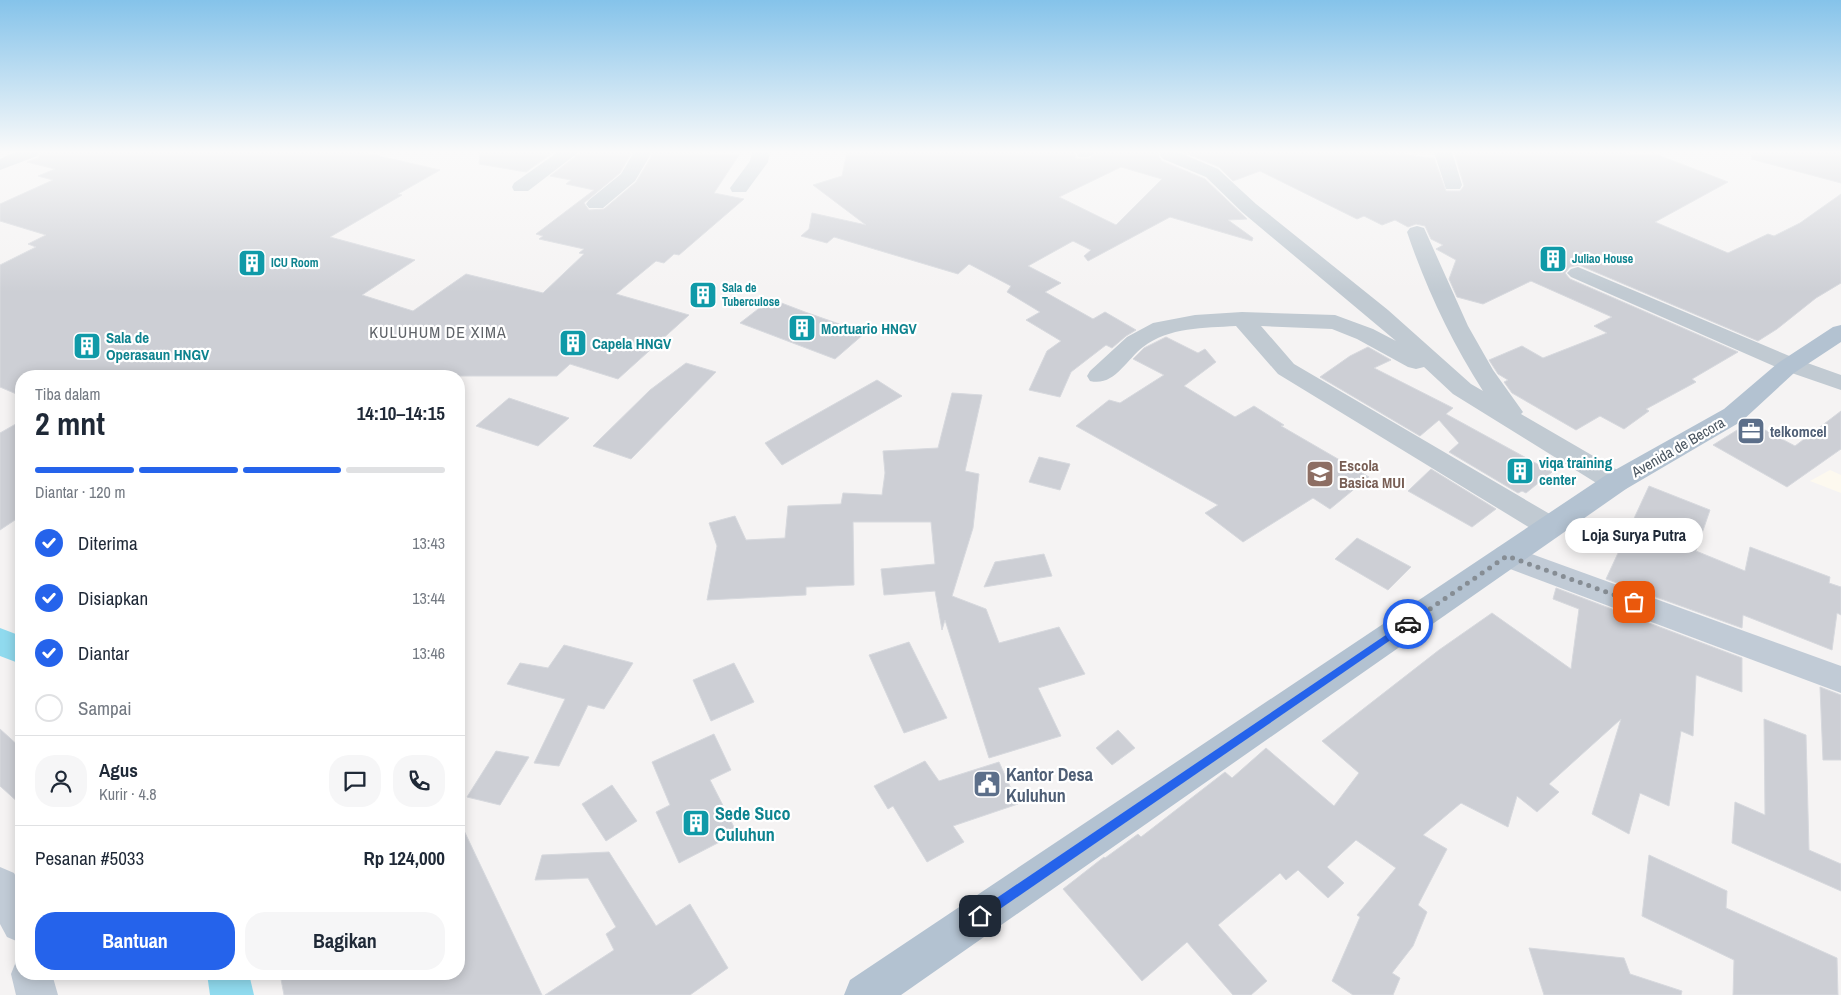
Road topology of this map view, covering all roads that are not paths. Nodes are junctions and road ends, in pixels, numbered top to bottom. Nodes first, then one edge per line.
1 (603, 198) edge
2 (1239, 198) edge
3 (596, 204) dead end
4 (1417, 232) dead end
5 (1578, 274) dead end
6 (1242, 319) junction
7 (1841, 332) edge
8 (1791, 365) junction
9 (1099, 376) dead end
10 (1841, 384) edge
11 (1462, 389) junction
12 (1518, 423) junction
13 (1616, 482) junction
14 (1550, 527) junction
15 (1507, 556) junction
16 (1841, 680) edge
17 (0, 886) edge
18 (15, 912) edge
19 (33, 980) edge
20 (37, 995) edge
21 (865, 995) edge

1 - 3 street
2 - 11 street
4 - 12 street
5 - 8 street
6 - 9 street
6 - 11 street
6 - 14 street
7 - 8 main road, Avenida de Becora
8 - 10 street
8 - 13 main road, Avenida de Becora
11 - 12 street
12 - 13 street
13 - 14 main road, Avenida de Becora
14 - 15 main road, Avenida de Becora
15 - 16 street
15 - 21 main road, Avenida de Becora
17 - 18 street
19 - 20 street

